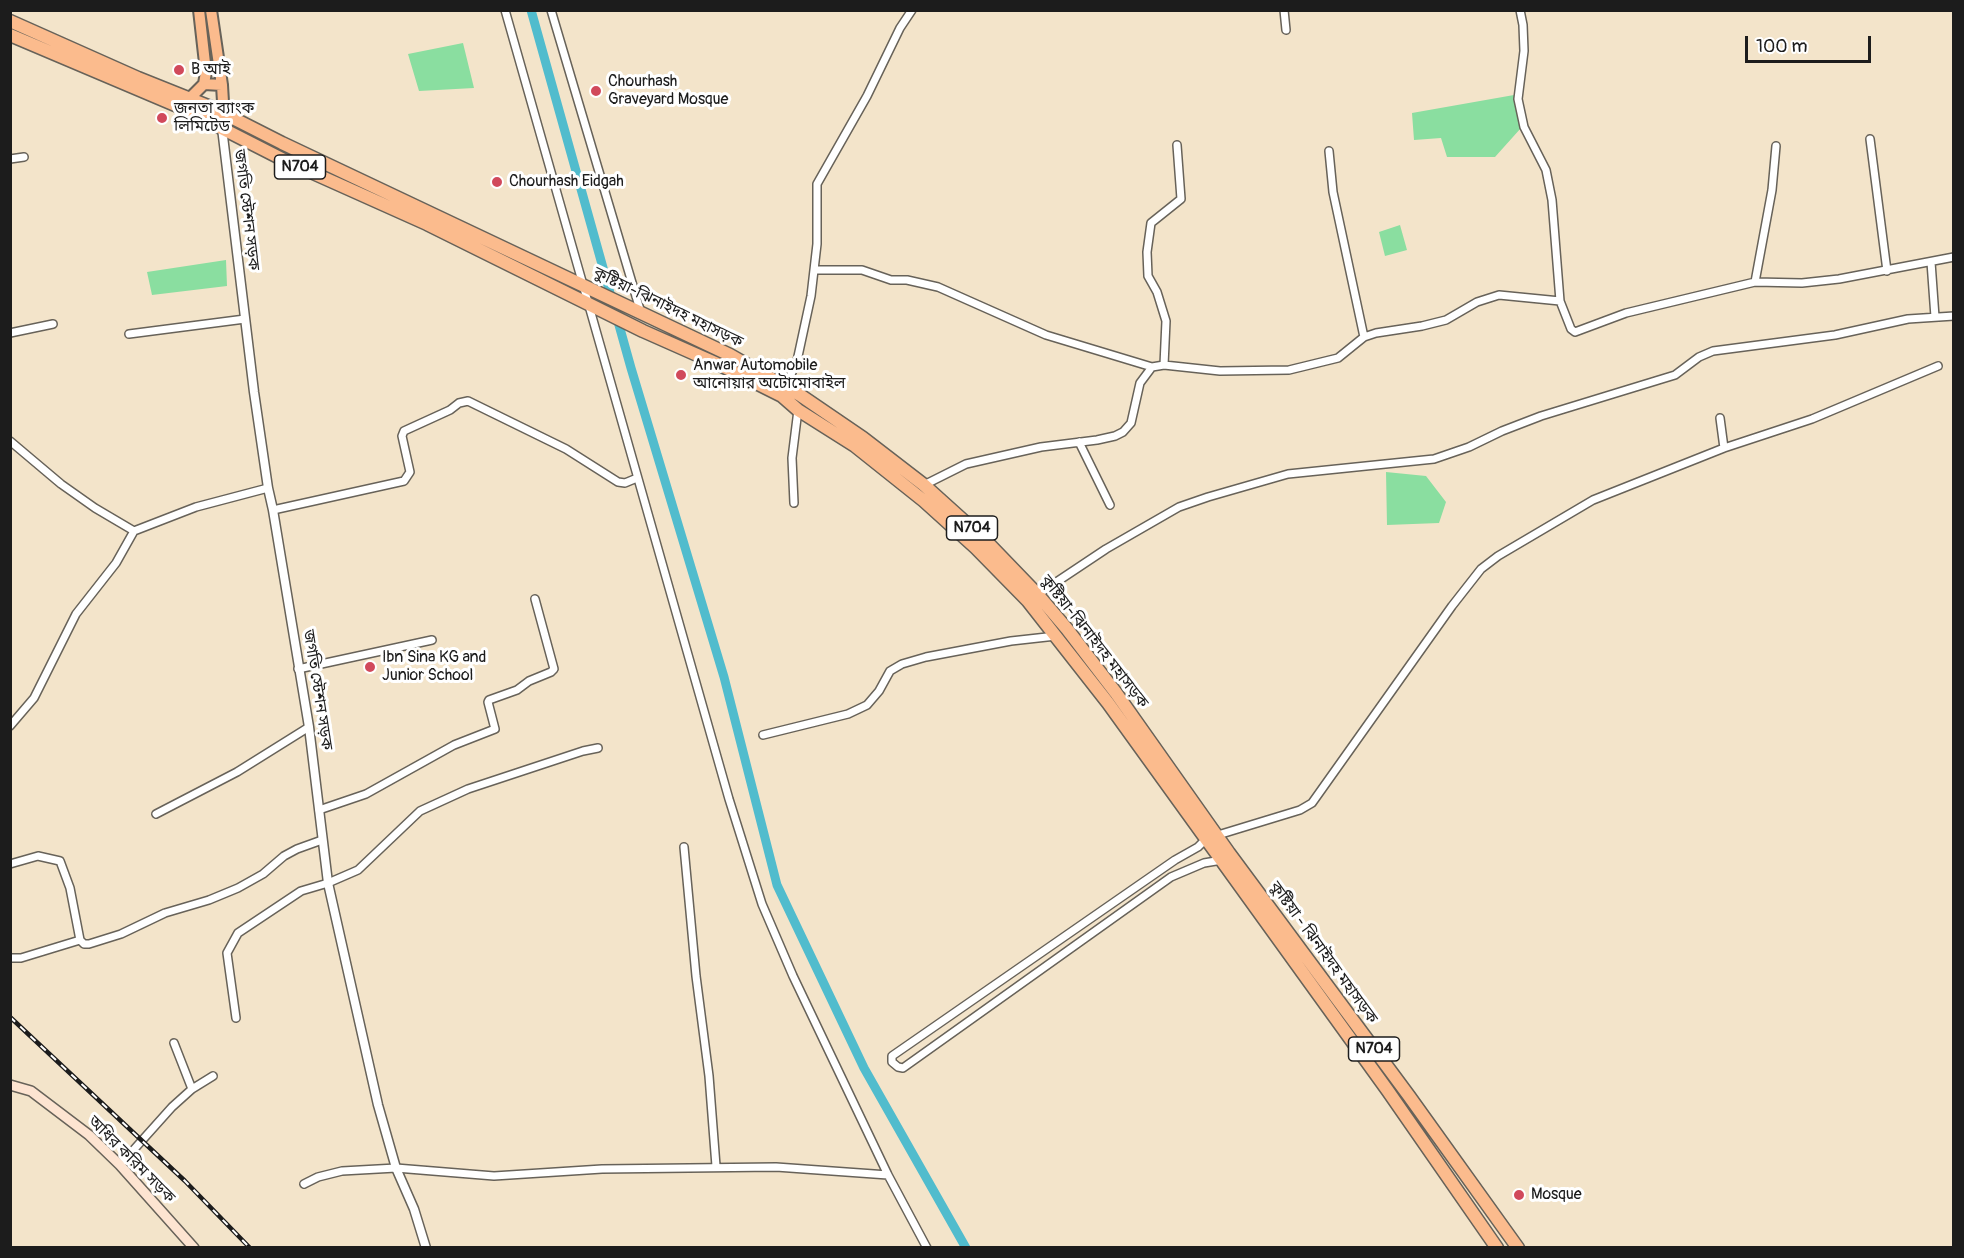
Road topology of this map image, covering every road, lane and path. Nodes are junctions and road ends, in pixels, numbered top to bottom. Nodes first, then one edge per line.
1 (199, 10) edge
2 (211, 10) edge
3 (505, 10) edge
4 (551, 10) edge
5 (912, 10) edge
6 (1284, 10) edge
7 (1520, 10) edge
8 (10, 21) edge
9 (1286, 30) dead end
10 (10, 35) edge
11 (204, 84) junction
12 (222, 85) junction
13 (185, 103) junction
14 (225, 115) junction
15 (222, 128) junction
16 (1870, 139) dead end
17 (1177, 145) dead end
18 (1776, 146) dead end
19 (1329, 151) dead end
20 (24, 157) dead end
21 (10, 159) edge
22 (436, 222) junction
23 (1953, 257) edge
24 (1930, 262) junction
25 (814, 270) junction
26 (1887, 271) junction
27 (1755, 282) junction
28 (587, 287) junction
29 (1560, 301) junction
30 (587, 304) junction
31 (639, 312) junction
32 (1953, 316) edge
33 (1935, 317) junction
34 (245, 319) junction
35 (53, 324) dead end
36 (10, 333) edge
37 (129, 334) dead end
38 (1364, 337) junction
39 (1164, 365) junction
40 (1938, 366) dead end
41 (1152, 368) junction
42 (784, 391) junction
43 (798, 410) junction
44 (1720, 418) dead end
45 (10, 441) edge
46 (1079, 442) junction
47 (1724, 448) junction
48 (637, 478) junction
49 (924, 485) junction
50 (268, 488) junction
51 (912, 491) junction
52 (794, 503) dead end
53 (1110, 505) dead end
54 (273, 510) junction
55 (134, 531) junction
56 (994, 557) junction
57 (1033, 598) junction
58 (535, 599) dead end
59 (1056, 636) junction
60 (432, 640) dead end
61 (298, 669) junction
62 (10, 726) edge
63 (309, 728) junction
64 (763, 735) dead end
65 (598, 748) dead end
66 (319, 810) junction
67 (156, 814) dead end
68 (1214, 839) junction
69 (322, 840) junction
70 (684, 848) dead end
71 (1224, 856) junction
72 (10, 864) edge
73 (328, 883) junction
74 (80, 940) junction
75 (10, 958) edge
76 (236, 1018) dead end
77 (174, 1043) dead end
78 (213, 1076) dead end
79 (10, 1085) edge
80 (192, 1089) junction
81 (120, 1166) junction
82 (716, 1166) junction
83 (396, 1168) junction
84 (888, 1175) junction
85 (304, 1184) dead end
86 (194, 1248) edge
87 (426, 1248) edge
88 (927, 1248) edge
89 (1497, 1248) edge
90 (1518, 1248) edge

1 - 11 main road
2 - 12 main road
3 - 28 street
4 - 31 street
5 - 25 street
6 - 9 street
7 - 29 street
8 - 13 highway, কুষ্টিয়া-ঝিনাইদহ মহাসড়ক / N704
10 - 13 highway, কুষ্টিয়া-ঝিনাইদহ মহাসড়ক / N704
11 - 12 main road
11 - 13 main road
12 - 14 main road
13 - 14 highway, কুষ্টিয়া-ঝিনাইদহ মহাসড়ক / N704
13 - 15 highway, কুষ্টিয়া-ঝিনাইদহ মহাসড়ক / N704
14 - 15 main road
14 - 22 highway, কুষ্টিয়া-ঝিনাইদহ মহাসড়ক / N704
15 - 22 highway, কুষ্টিয়া-ঝিনাইদহ মহাসড়ক / N704
15 - 34 street, জগতি স্টেশন সড়ক
16 - 26 street
17 - 39 street
18 - 27 street
19 - 38 street
20 - 21 street
22 - 28 highway, কুষ্টিয়া-ঝিনাইদহ মহাসড়ক / N704
22 - 30 highway, কুষ্টিয়া-ঝিনাইদহ মহাসড়ক / N704
23 - 24 street
24 - 26 street
24 - 33 street
25 - 41 street
25 - 42 street
26 - 27 street
27 - 29 street
28 - 30 street
28 - 31 highway, কুষ্টিয়া-ঝিনাইদহ মহাসড়ক / N704
29 - 38 street
30 - 42 highway, কুষ্টিয়া-ঝিনাইদহ মহাসড়ক / N704
30 - 48 street
31 - 42 highway, কুষ্টিয়া-ঝিনাইদহ মহাসড়ক / N704
32 - 33 street
33 - 57 street
34 - 37 street
34 - 50 street, জগতি স্টেশন সড়ক
35 - 36 street
38 - 39 street
39 - 41 street
40 - 47 street
41 - 46 street
42 - 43 highway, কুষ্টিয়া-ঝিনাইদহ মহাসড়ক / N704
42 - 49 highway, কুষ্টিয়া-ঝিনাইদহ মহাসড়ক / N704
43 - 51 highway, কুষ্টিয়া-ঝিনাইদহ মহাসড়ক / N704
43 - 52 street
44 - 47 street
45 - 55 street
46 - 49 street
46 - 53 street
47 - 68 street
48 - 54 street
48 - 84 street
49 - 51 street
49 - 56 highway, কুষ্টিয়া-ঝিনাইদহ মহাসড়ক / N704
50 - 54 street, জগতি স্টেশন সড়ক
50 - 55 street
51 - 56 highway, কুষ্টিয়া-ঝিনাইদহ মহাসড়ক / N704
54 - 61 street, জগতি স্টেশন সড়ক
55 - 62 street
56 - 57 highway, কুষ্টিয়া-ঝিনাইদহ মহাসড়ক / N704
57 - 59 highway, কুষ্টিয়া-ঝিনাইদহ মহাসড়ক / N704
57 - 68 highway, কুষ্টিয়া-ঝিনাইদহ মহাসড়ক / N704
58 - 66 street
59 - 64 street
59 - 68 highway, কুষ্টিয়া-ঝিনাইদহ মহাসড়ক / N704
60 - 61 street
61 - 63 street, জগতি স্টেশন সড়ক
63 - 66 street, জগতি স্টেশন সড়ক
63 - 67 street
65 - 73 street
66 - 69 street, জগতি স্টেশন সড়ক
68 - 71 highway, কুষ্টিয়া-ঝিনাইদহ মহাসড়ক / N704
68 - 71 street
69 - 73 street, জগতি স্টেশন সড়ক
69 - 74 street
70 - 82 street
71 - 89 highway, কুষ্টিয়া - ঝিনাইদহ মহাসড়ক / N704
71 - 90 highway, কুষ্টিয়া - ঝিনাইদহ মহাসড়ক / N704
72 - 74 street
73 - 76 street
73 - 83 street, জগতি স্টেশন সড়ক
74 - 75 street
77 - 80 street
78 - 80 street
79 - 81 main road, অধির করিম সড়ক
80 - 81 street
81 - 86 main road, অধির করিম সড়ক
82 - 83 street
82 - 84 street
83 - 85 street
83 - 87 street, জগতি স্টেশন সড়ক
84 - 88 street

